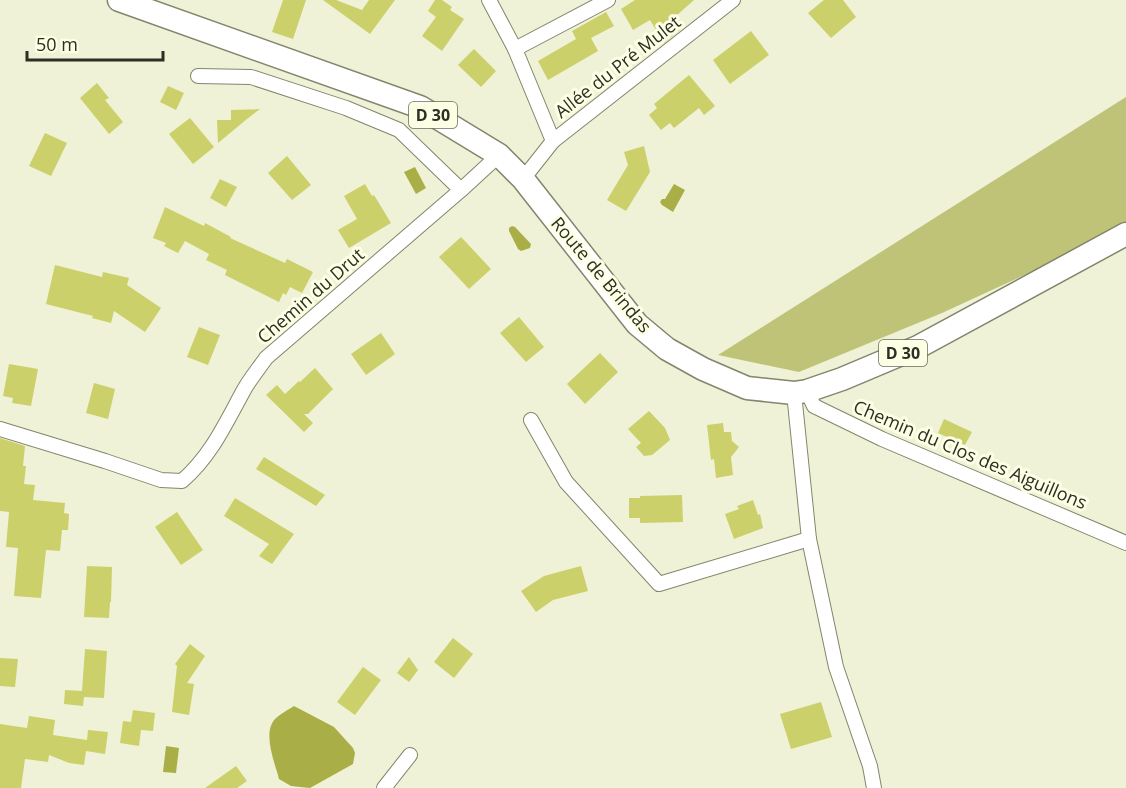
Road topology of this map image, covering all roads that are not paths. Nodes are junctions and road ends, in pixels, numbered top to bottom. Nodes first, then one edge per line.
1 (119, 0) edge
2 (489, 0) edge
3 (608, 0) edge
4 (734, 0) edge
5 (516, 49) junction
6 (198, 76) dead end
7 (553, 141) junction
8 (499, 155) junction
9 (523, 179) junction
10 (461, 190) junction
11 (1126, 234) edge
12 (801, 392) junction
13 (531, 420) dead end
14 (0, 429) edge
15 (809, 539) junction
16 (1126, 543) edge
17 (410, 755) dead end
18 (384, 788) edge
19 (874, 788) edge

1 - 8 main road, Route de Brindas / D 30
2 - 5 street
3 - 5 street
4 - 7 street, Allée du Pré Mulet
5 - 7 street
6 - 10 street
7 - 9 street, Allée du Pré Mulet
8 - 9 main road, Route de Brindas / D 30
8 - 10 street, Chemin du Drut
9 - 12 main road, Route de Brindas / D 30
10 - 14 street, Chemin du Drut
11 - 12 main road, Route de Brindas / D 30
12 - 15 street
12 - 16 street, Chemin du Clos des Aiguillons
13 - 15 street
15 - 19 street
17 - 18 street

